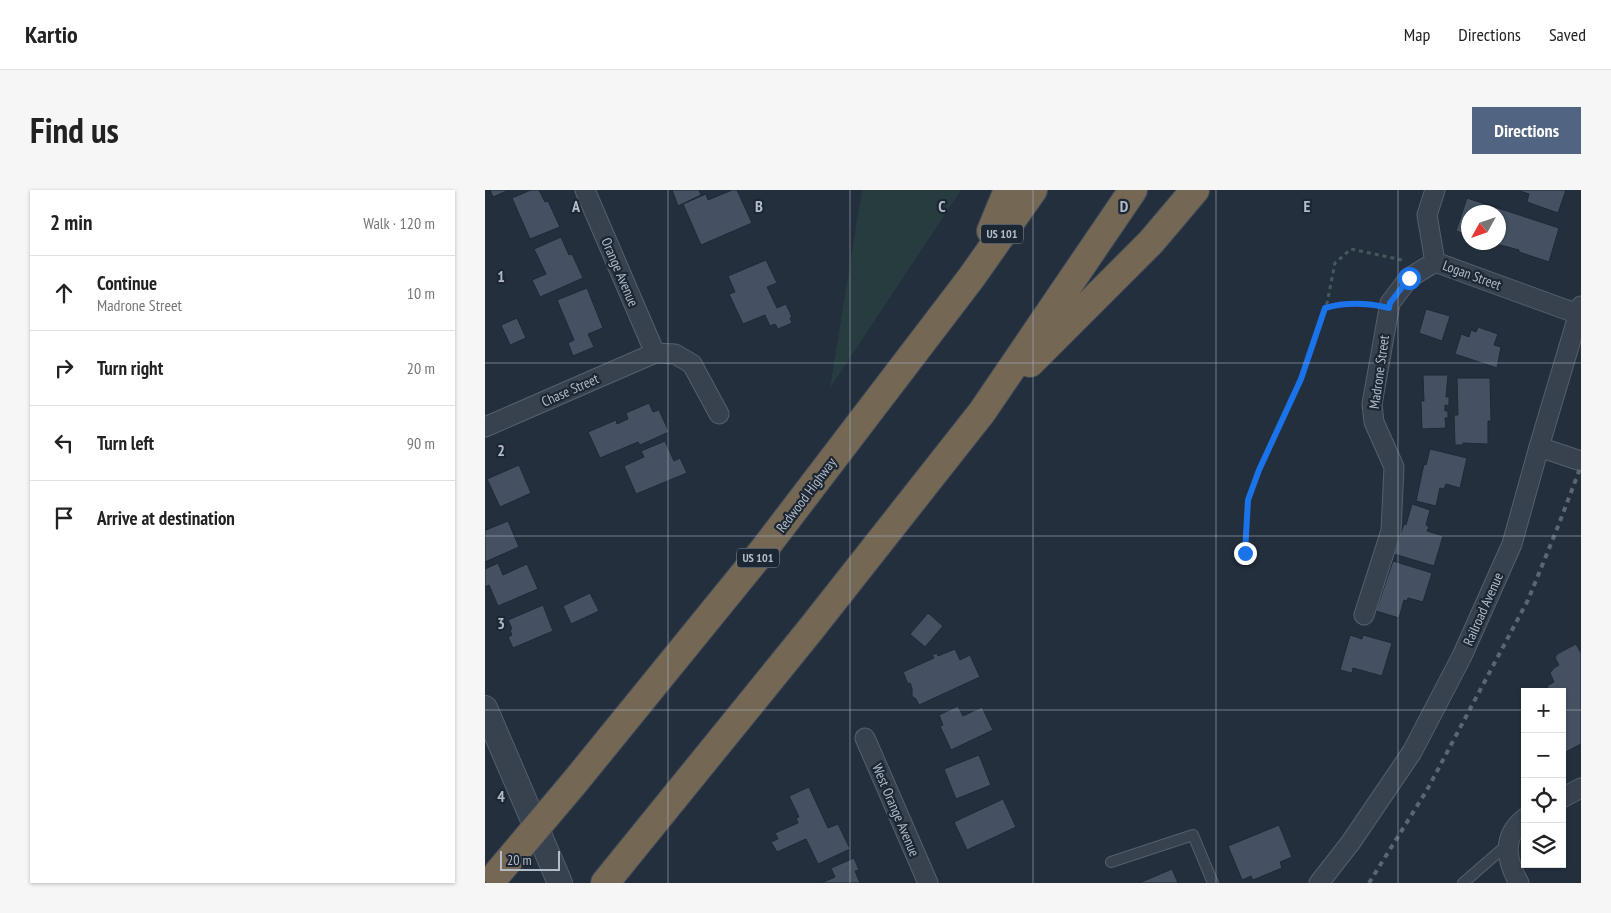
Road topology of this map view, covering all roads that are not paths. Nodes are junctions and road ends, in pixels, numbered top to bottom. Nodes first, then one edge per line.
1 (585, 190) edge
2 (1008, 190) edge
3 (1033, 190) edge
4 (1133, 190) edge
5 (1195, 190) edge
6 (1435, 190) edge
7 (1429, 266) junction
8 (971, 278) junction
9 (1580, 310) edge
10 (655, 353) junction
11 (982, 412) junction
12 (719, 414) dead end
13 (485, 427) edge
14 (1539, 447) junction
15 (1581, 461) edge
16 (1364, 615) dead end
17 (485, 708) edge
18 (865, 738) dead end
19 (1581, 788) edge
20 (1566, 796) edge
21 (1521, 822) edge
22 (1508, 844) junction
23 (1111, 862) dead end
24 (612, 875) edge
25 (493, 878) edge
26 (560, 883) edge
27 (927, 883) edge
28 (1213, 883) edge
29 (1319, 883) edge
30 (1463, 883) edge
31 (1519, 883) edge

1 - 10 street, Orange Avenue
2 - 8 highway
3 - 8 highway, Redwood Highway / US 101
4 - 11 highway
5 - 11 highway
6 - 7 street, Logan Street
7 - 9 street, Logan Street
7 - 16 street, Madrone Street
8 - 25 highway, Redwood Highway / US 101, bridge
9 - 14 street, Railroad Avenue
10 - 12 street
10 - 13 street, Chase Street
11 - 24 highway
14 - 15 street
14 - 29 street, Railroad Avenue
17 - 26 street
18 - 27 street, West Orange Avenue
19 - 20 street
21 - 22 street
22 - 30 lane
22 - 31 street
23 - 28 lane

